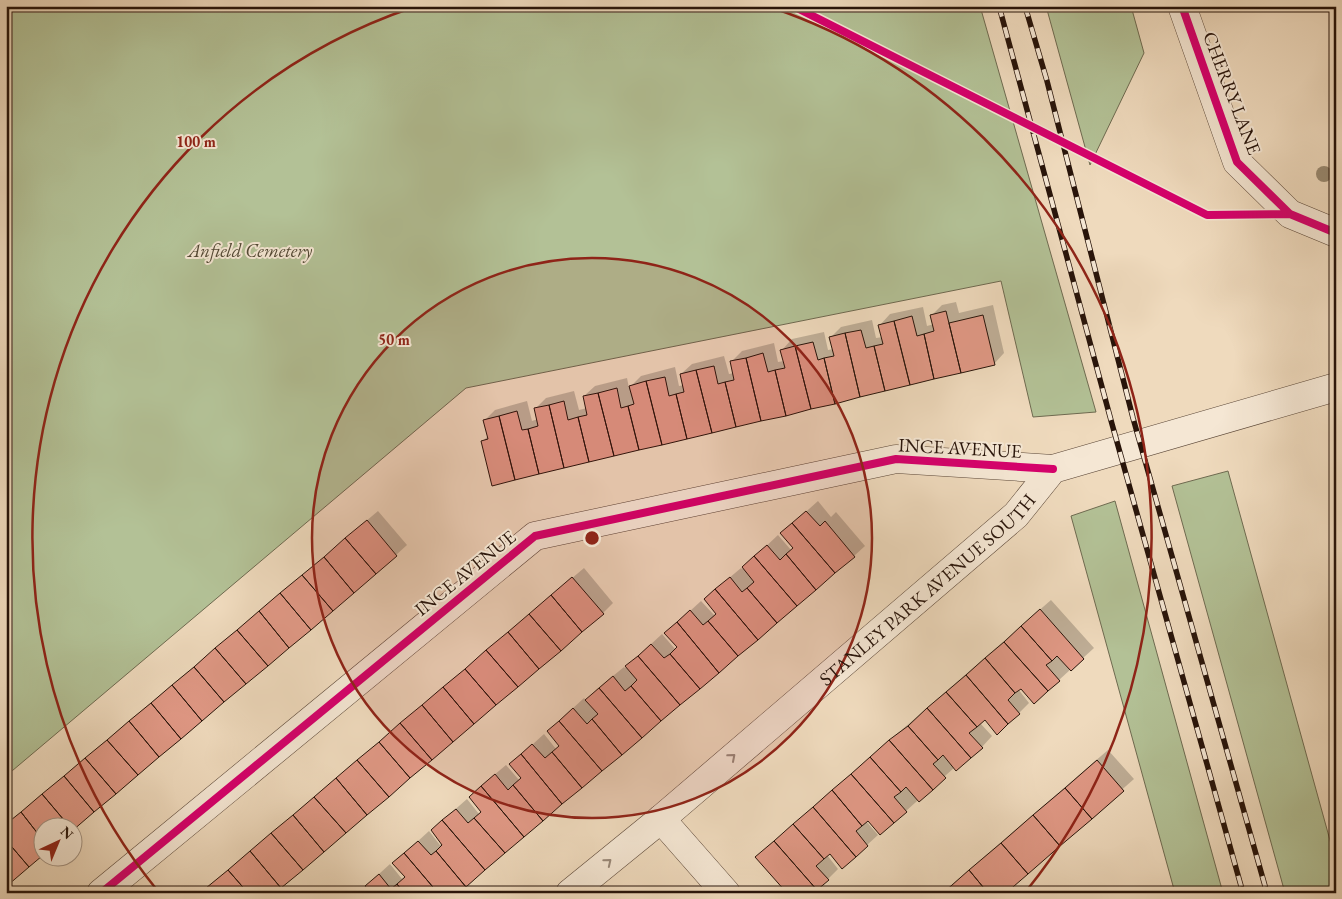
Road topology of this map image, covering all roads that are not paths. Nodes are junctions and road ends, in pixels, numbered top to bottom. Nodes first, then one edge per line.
1 (1182, 6) edge
2 (1336, 233) edge
3 (1336, 387) edge
4 (1053, 469) junction
5 (661, 819) junction
6 (101, 893) edge
7 (570, 893) edge
8 (726, 893) edge

1 - 2 street, CHERRY LANE
3 - 4 street
5 -> 4 street, STANLEY PARK AVENUE SOUTH
4 - 6 street, INCE AVENUE
7 -> 5 street, STANLEY PARK AVENUE SOUTH
5 - 8 street

